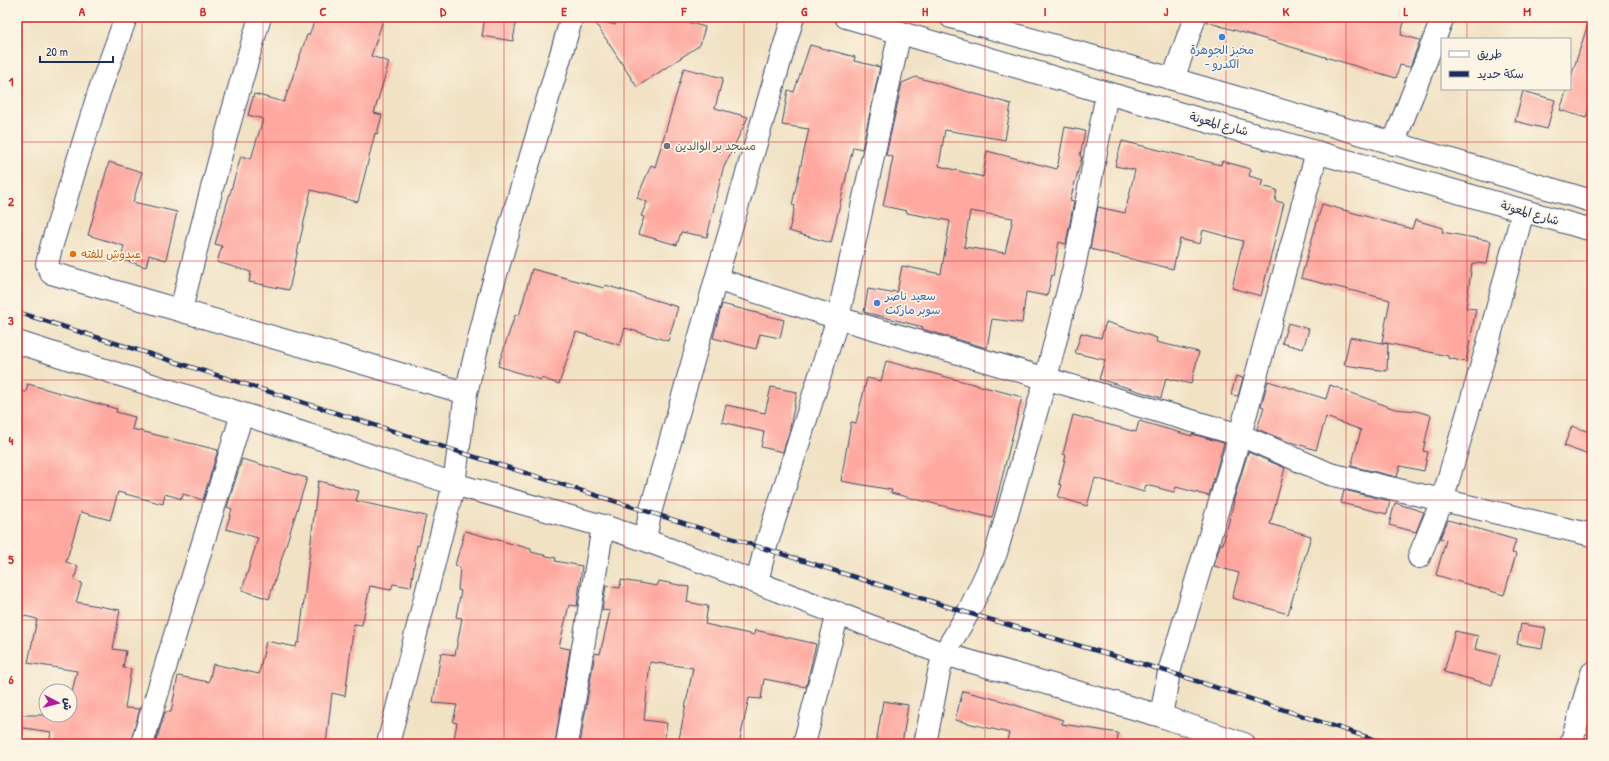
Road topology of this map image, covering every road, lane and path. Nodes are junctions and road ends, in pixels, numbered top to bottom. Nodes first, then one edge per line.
1 (126, 17) edge
2 (260, 17) edge
3 (572, 17) edge
4 (793, 17) edge
5 (846, 17) edge
6 (951, 17) edge
7 (1196, 17) edge
8 (1443, 17) edge
9 (900, 32) junction
10 (1172, 79) junction
11 (1107, 93) junction
12 (1393, 144) junction
13 (1317, 152) junction
14 (1592, 201) edge
15 (1523, 210) junction
16 (1592, 230) edge
17 (716, 279) junction
18 (181, 310) junction
19 (838, 318) junction
20 (17, 342) edge
21 (1046, 378) junction
22 (466, 392) junction
23 (242, 414) junction
24 (1240, 435) junction
25 (454, 484) junction
26 (1442, 501) junction
27 (603, 526) junction
28 (1592, 535) edge
29 (645, 540) junction
30 (1419, 557) dead end
31 (757, 582) junction
32 (838, 613) junction
33 (944, 654) junction
34 (1592, 673) edge
35 (1161, 716) junction
36 (142, 744) edge
37 (388, 744) edge
38 (567, 744) edge
39 (804, 744) edge
40 (925, 744) edge
41 (1244, 744) edge
42 (1571, 744) edge

1 - 18 main road
2 - 18 main road
3 - 22 main road
4 - 17 main road
5 - 9 main road, شارع المعونة
6 - 10 main road
7 - 10 main road
8 - 12 main road
9 - 11 main road, شارع المعونة
9 - 19 main road
10 - 12 main road
11 - 13 main road, شارع المعونة
11 - 21 main road
12 - 14 main road
13 - 15 main road, شارع المعونة
13 - 24 main road
15 - 16 main road, شارع المعونة
15 - 26 main road
17 - 19 main road
17 - 29 main road
18 - 22 main road
19 - 21 main road
19 - 31 main road
20 - 23 main road
21 - 24 main road
21 - 33 main road
22 - 25 main road
23 - 25 main road
23 - 36 main road
24 - 26 main road
24 - 35 main road
25 - 27 main road
25 - 37 main road
26 - 28 main road
26 - 30 main road
27 - 29 main road
27 - 38 main road
29 - 31 main road
31 - 32 main road
32 - 33 main road
32 - 39 main road
33 - 35 main road
33 - 40 main road
34 - 42 main road
35 - 41 main road

